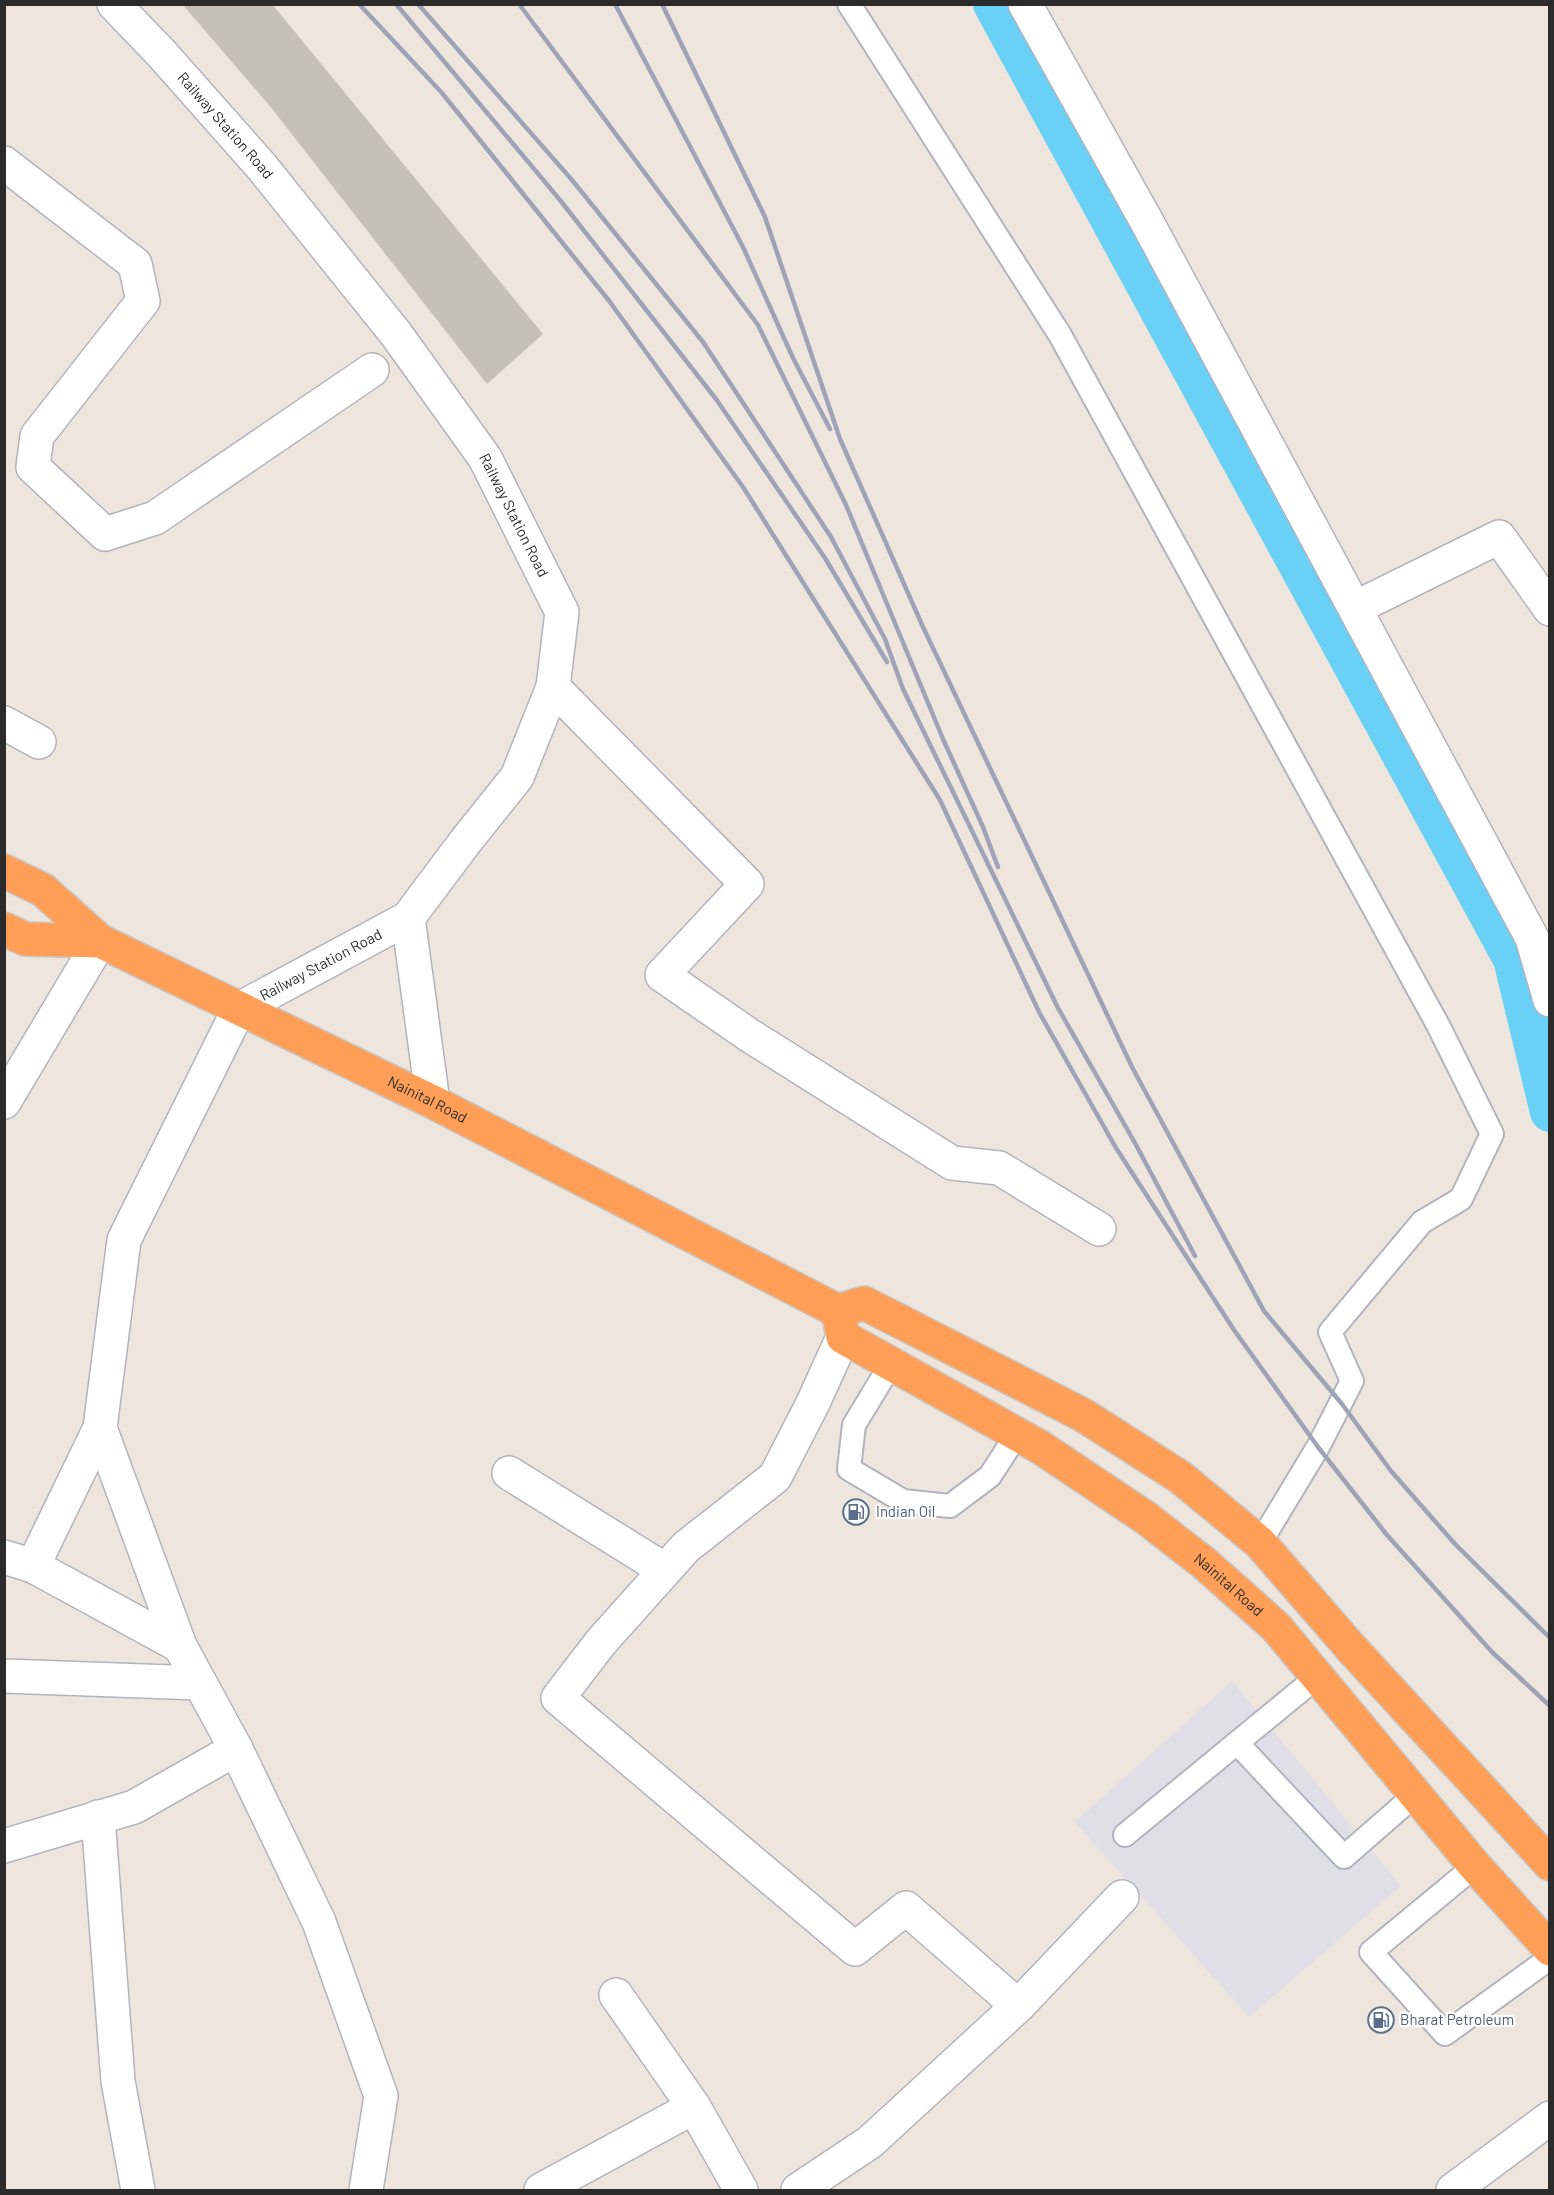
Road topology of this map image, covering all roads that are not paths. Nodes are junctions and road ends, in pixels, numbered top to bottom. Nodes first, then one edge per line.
1 (114, 4) edge
2 (849, 4) edge
3 (1025, 4) edge
4 (4, 163) edge
5 (372, 370) dead end
6 (1355, 608) junction
7 (1550, 609) edge
8 (553, 687) junction
9 (4, 723) edge
10 (39, 742) dead end
11 (4, 871) edge
12 (408, 918) junction
13 (4, 929) edge
14 (100, 941) junction
15 (1550, 1000) edge
16 (239, 1010) junction
17 (4, 1102) edge
18 (433, 1102) junction
19 (1099, 1230) dead end
20 (840, 1324) junction
21 (891, 1364) junction
22 (1040, 1393) junction
23 (100, 1428) junction
24 (1017, 1434) junction
25 (509, 1473) dead end
26 (1260, 1543) junction
27 (19, 1561) edge
28 (665, 1570) junction
29 (180, 1646) junction
30 (1351, 1648) junction
31 (4, 1676) edge
32 (1317, 1677) junction
33 (200, 1683) junction
34 (1237, 1743) junction
35 (236, 1749) junction
36 (1415, 1795) junction
37 (98, 1817) junction
38 (1125, 1835) dead end
39 (4, 1846) edge
40 (1550, 1864) edge
41 (1475, 1866) junction
42 (1122, 1897) dead end
43 (1550, 1949) edge
44 (1550, 1958) edge
45 (616, 1995) dead end
46 (1018, 2006) junction
47 (694, 2107) junction
48 (1550, 2118) edge
49 (545, 2189) edge
50 (138, 2190) edge
51 (366, 2190) edge
52 (741, 2190) edge
53 (798, 2190) edge
54 (1453, 2190) edge

1 - 8 street, Railway Station Road
2 - 26 lane
3 - 6 street
4 - 5 street
6 - 7 street
6 - 15 street
8 - 12 street, Railway Station Road
8 - 19 street
9 - 10 street
11 - 14 highway
12 - 16 street, Railway Station Road
12 - 18 street
13 - 14 highway, Nainital Road
14 - 16 highway, Nainital Road
14 - 17 street
16 - 18 highway, Nainital Road
16 - 23 street
18 - 20 highway, Nainital Road
20 - 21 highway, Nainital Road
20 - 22 highway
20 - 28 street
21 - 24 highway, Nainital Road
21 - 24 lane
22 - 24 highway
22 - 26 highway
23 - 27 street
23 - 29 street
24 - 32 highway, Nainital Road
25 - 28 street
26 - 30 highway
27 - 29 street
28 - 46 street
29 - 33 street
30 - 32 highway
30 - 40 highway
31 - 33 street
32 - 34 lane
32 - 36 highway, Nainital Road
33 - 35 street
34 - 36 lane
34 - 38 lane
35 - 37 street
35 - 51 street
36 - 41 highway, Nainital Road
37 - 39 street
37 - 50 street
41 - 43 highway, Nainital Road
41 - 44 lane
42 - 46 street
45 - 47 street
46 - 53 street
47 - 49 street
47 - 52 street
48 - 54 street

